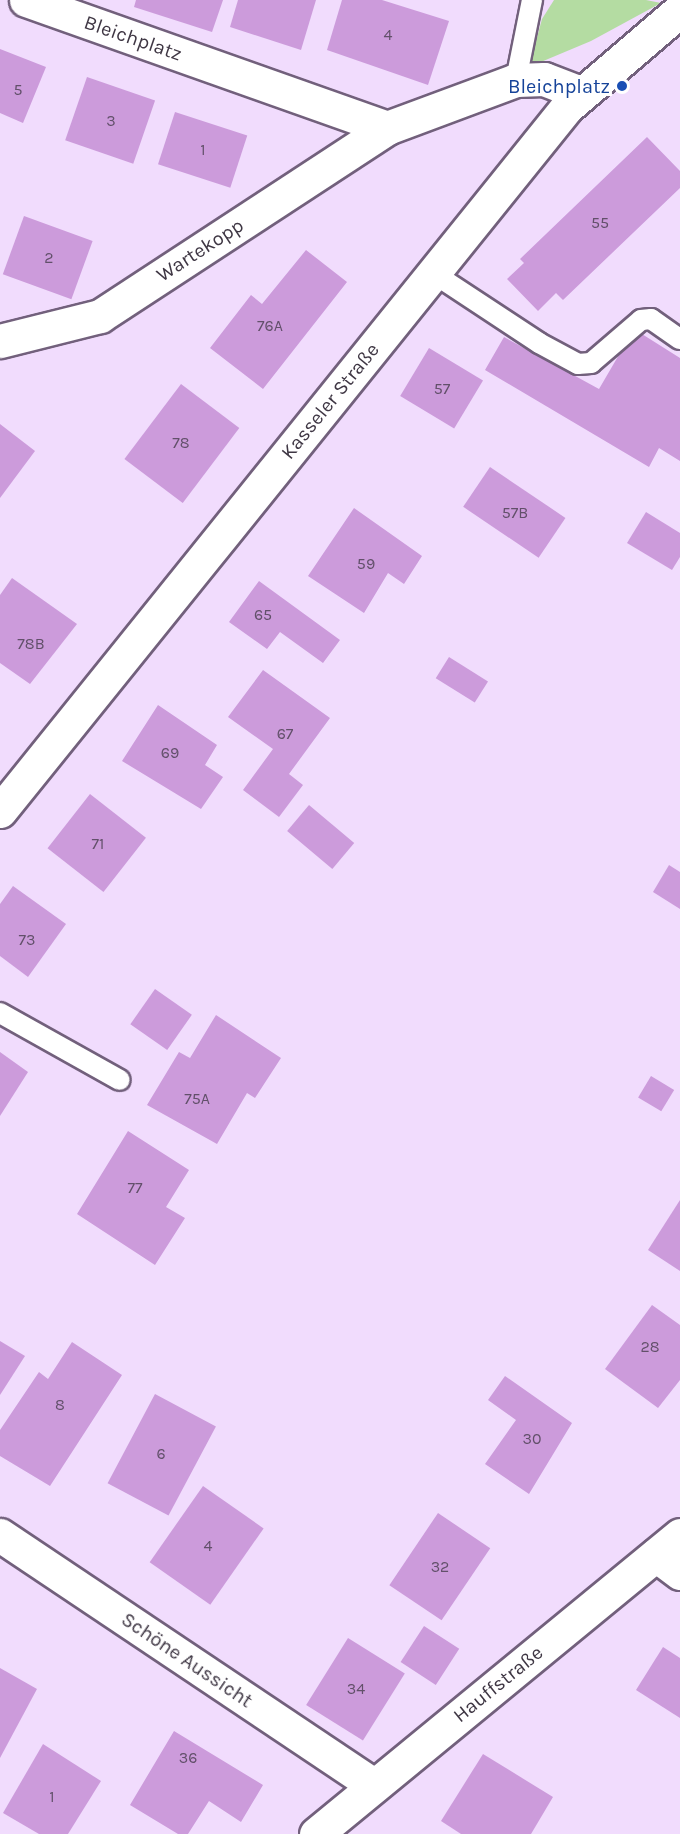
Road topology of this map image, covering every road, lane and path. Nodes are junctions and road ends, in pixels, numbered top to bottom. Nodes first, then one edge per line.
1 (26, 0) edge
2 (532, 0) edge
3 (680, 10) edge
4 (516, 80) junction
5 (580, 93) junction
6 (387, 128) junction
7 (433, 273) junction
8 (680, 339) edge
9 (0, 341) edge
10 (0, 811) edge
11 (0, 1013) edge
12 (120, 1080) dead end
13 (0, 1535) edge
14 (672, 1555) edge
15 (374, 1785) junction
16 (316, 1834) edge

1 - 6 street, Bleichplatz
2 - 4 lane
3 - 5 street, Kasseler Straße
4 - 5 street
4 - 6 street
5 - 7 street, Kasseler Straße
6 - 9 street, Wartekopp
7 - 8 lane
7 - 10 street, Kasseler Straße
11 - 12 lane
13 - 15 street, Schöne Aussicht
14 - 15 street, Hauffstraße
15 - 16 street, Hauffstraße

